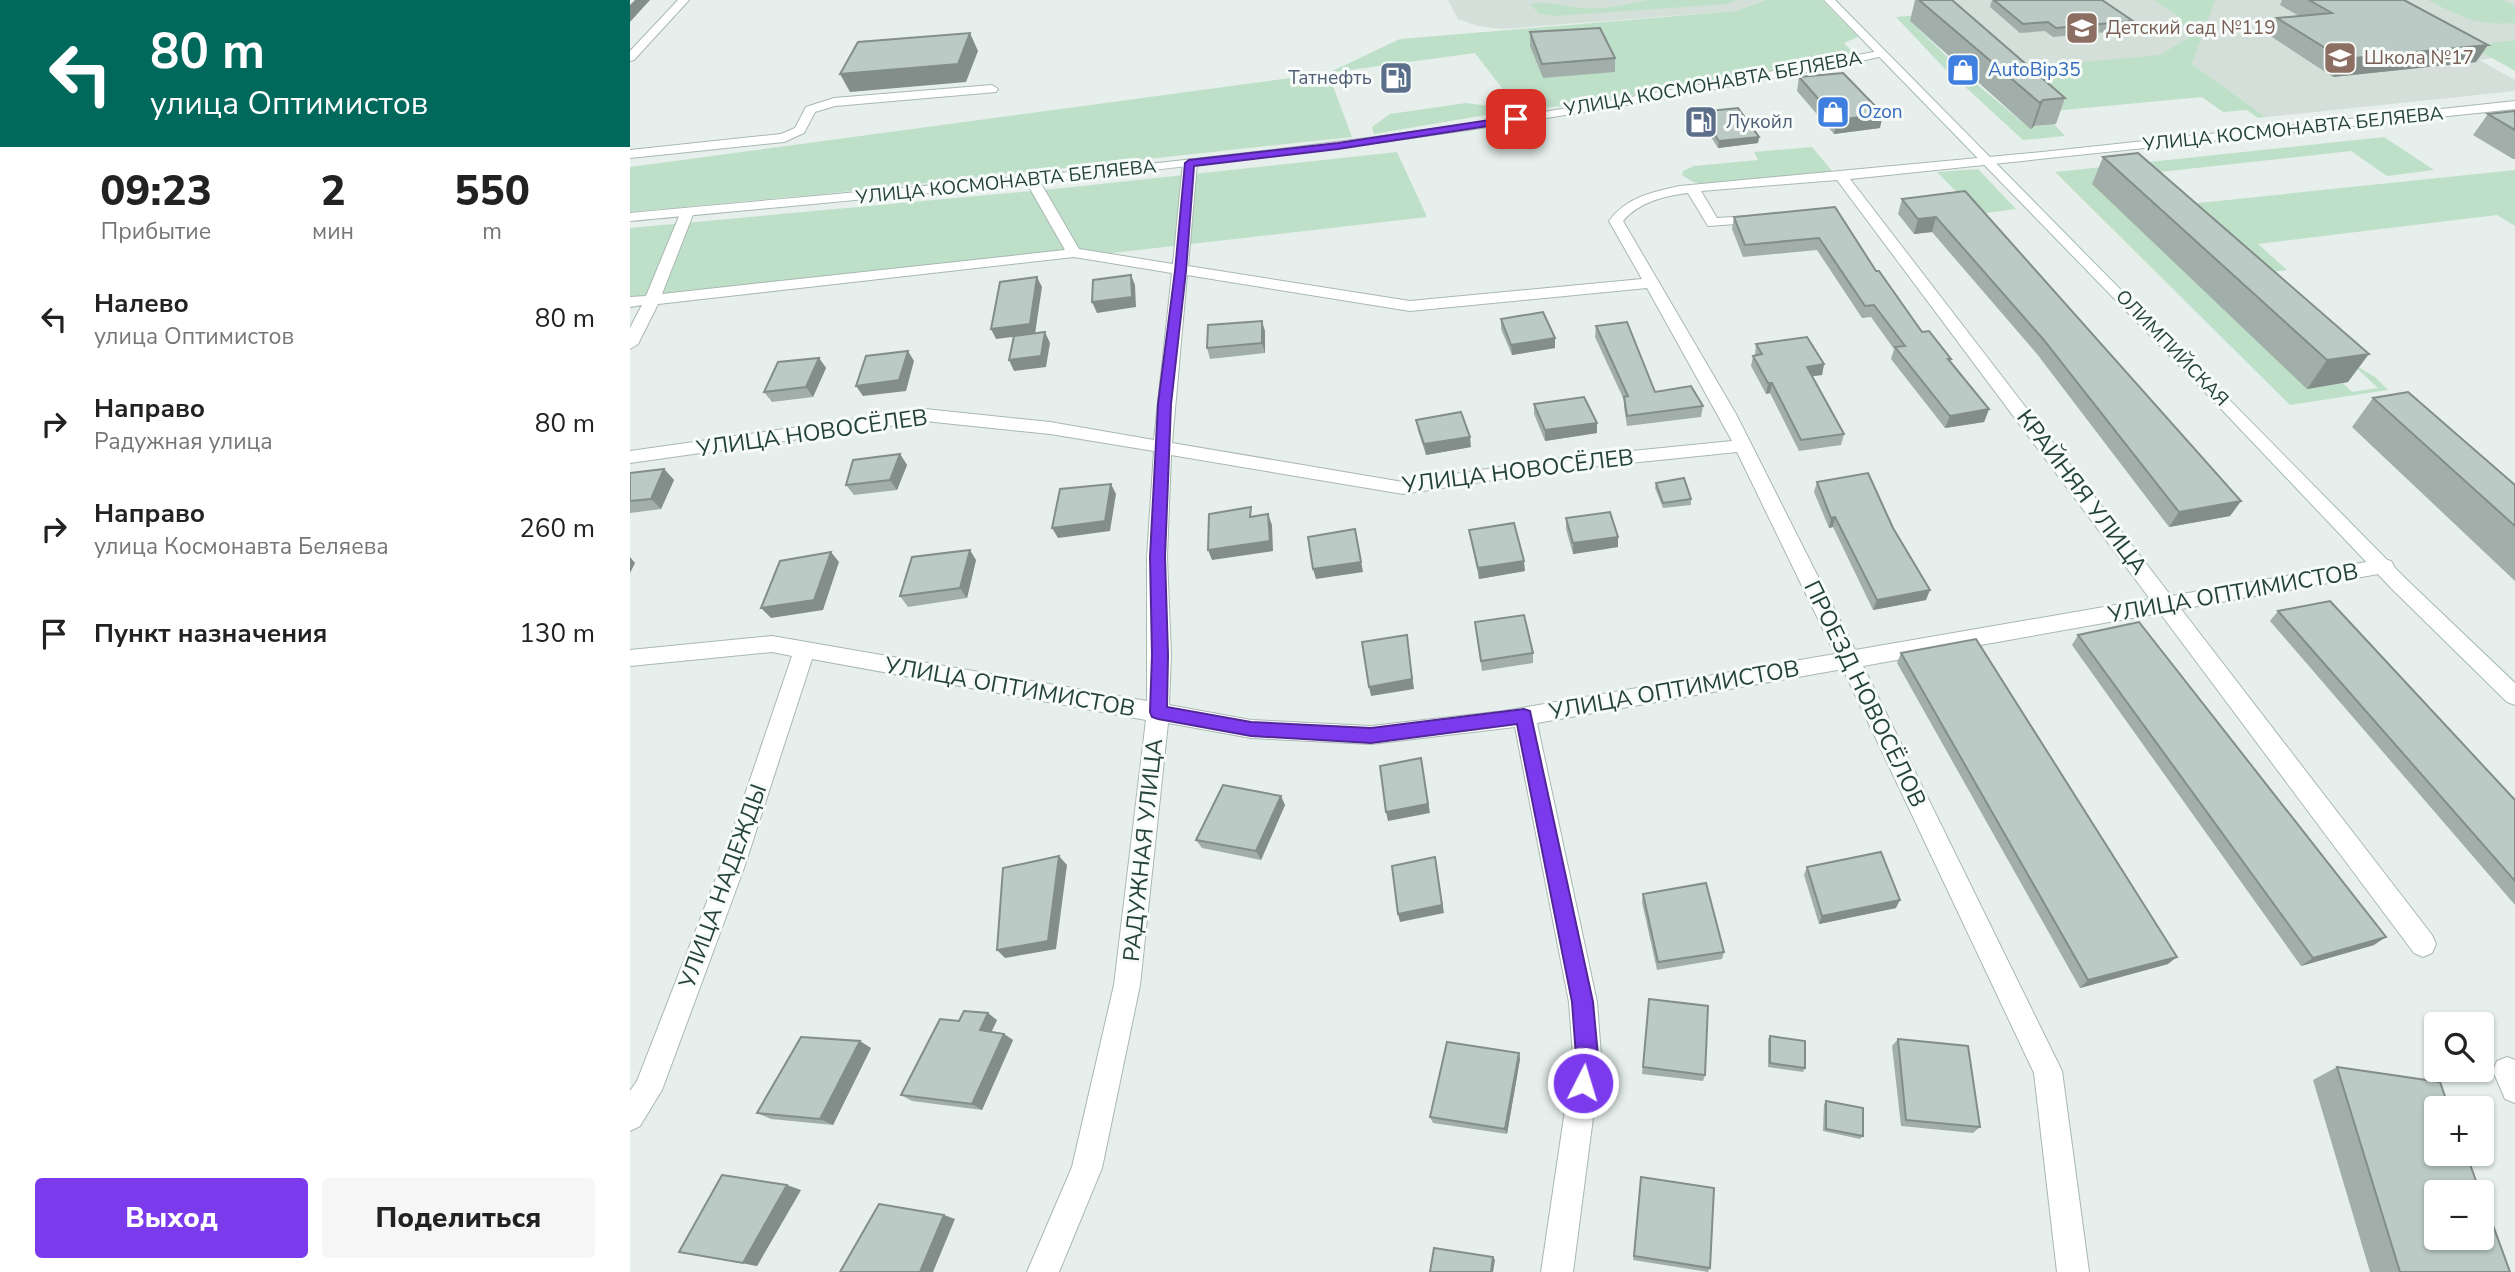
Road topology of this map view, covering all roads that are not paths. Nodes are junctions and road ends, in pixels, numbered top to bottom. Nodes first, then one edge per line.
1 (684, 0) edge
2 (1829, 0) edge
3 (647, 39) junction
4 (630, 41) edge
5 (1879, 54) junction
6 (630, 58) edge
7 (992, 89) dead end
8 (2515, 105) edge
9 (630, 154) edge
10 (1987, 161) junction
11 (1189, 163) junction
12 (1840, 176) junction
13 (1032, 180) junction
14 (1692, 188) junction
15 (687, 212) junction
16 (1778, 216) edge
17 (630, 217) edge
18 (1074, 253) junction
19 (1181, 271) junction
20 (1651, 283) junction
21 (652, 300) junction
22 (630, 302) edge
23 (630, 344) edge
24 (1163, 446) junction
25 (1742, 446) junction
26 (630, 457) edge
27 (2384, 566) junction
28 (2168, 605) junction
29 (804, 651) junction
30 (630, 658) edge
31 (1849, 660) junction
32 (2515, 696) edge
33 (1158, 712) junction
34 (1524, 716) junction
35 (2423, 944) dead end
36 (630, 1116) edge
37 (1043, 1272) edge
38 (1557, 1272) edge
39 (2073, 1272) edge

1 - 3 street
2 - 5 street, ОЛИМПИЙСКАЯ
3 - 4 street
3 - 6 street
5 - 10 street, ОЛИМПИЙСКАЯ
5 - 11 street, УЛИЦА КОСМОНАВТА БЕЛЯЕВА
7 - 9 street
8 - 10 street, УЛИЦА КОСМОНАВТА БЕЛЯЕВА
10 - 12 street, УЛИЦА КОСМОНАВТА БЕЛЯЕВА
10 - 27 street, ОЛИМПИЙСКАЯ
11 - 13 street, УЛИЦА КОСМОНАВТА БЕЛЯЕВА
11 - 19 street, РАДУЖНАЯ УЛИЦА
12 - 14 street, УЛИЦА КОСМОНАВТА БЕЛЯЕВА
12 - 28 street, КРАЙНЯЯ УЛИЦА
13 - 15 street, УЛИЦА КОСМОНАВТА БЕЛЯЕВА
13 - 18 street
14 - 16 street
14 - 20 street, ПРОЕЗД НОВОСЁЛОВ
15 - 17 street, УЛИЦА КОСМОНАВТА БЕЛЯЕВА
15 - 21 street
18 - 19 street
18 - 21 street
19 - 20 street
19 - 24 street, РАДУЖНАЯ УЛИЦА
20 - 25 street, ПРОЕЗД НОВОСЁЛОВ
21 - 22 street
21 - 23 street
24 - 25 street, УЛИЦА НОВОСЁЛЕВ
24 - 26 street, УЛИЦА НОВОСЁЛЕВ
24 - 33 street, РАДУЖНАЯ УЛИЦА
25 - 31 street, ПРОЕЗД НОВОСЁЛОВ
27 - 28 street, УЛИЦА ОПТИМИСТОВ
27 - 32 street, ОЛИМПИЙСКАЯ
28 - 31 street, УЛИЦА ОПТИМИСТОВ
28 - 35 street, КРАЙНЯЯ УЛИЦА
29 - 30 street, УЛИЦА ОПТИМИСТОВ
29 - 33 street, УЛИЦА ОПТИМИСТОВ
29 - 36 street, УЛИЦА НАДЕЖДЫ
31 - 34 street, УЛИЦА ОПТИМИСТОВ
31 - 39 street, ПРОЕЗД НОВОСЁЛОВ
33 - 34 street, УЛИЦА ОПТИМИСТОВ
33 - 37 street, РАДУЖНАЯ УЛИЦА
34 - 38 street

